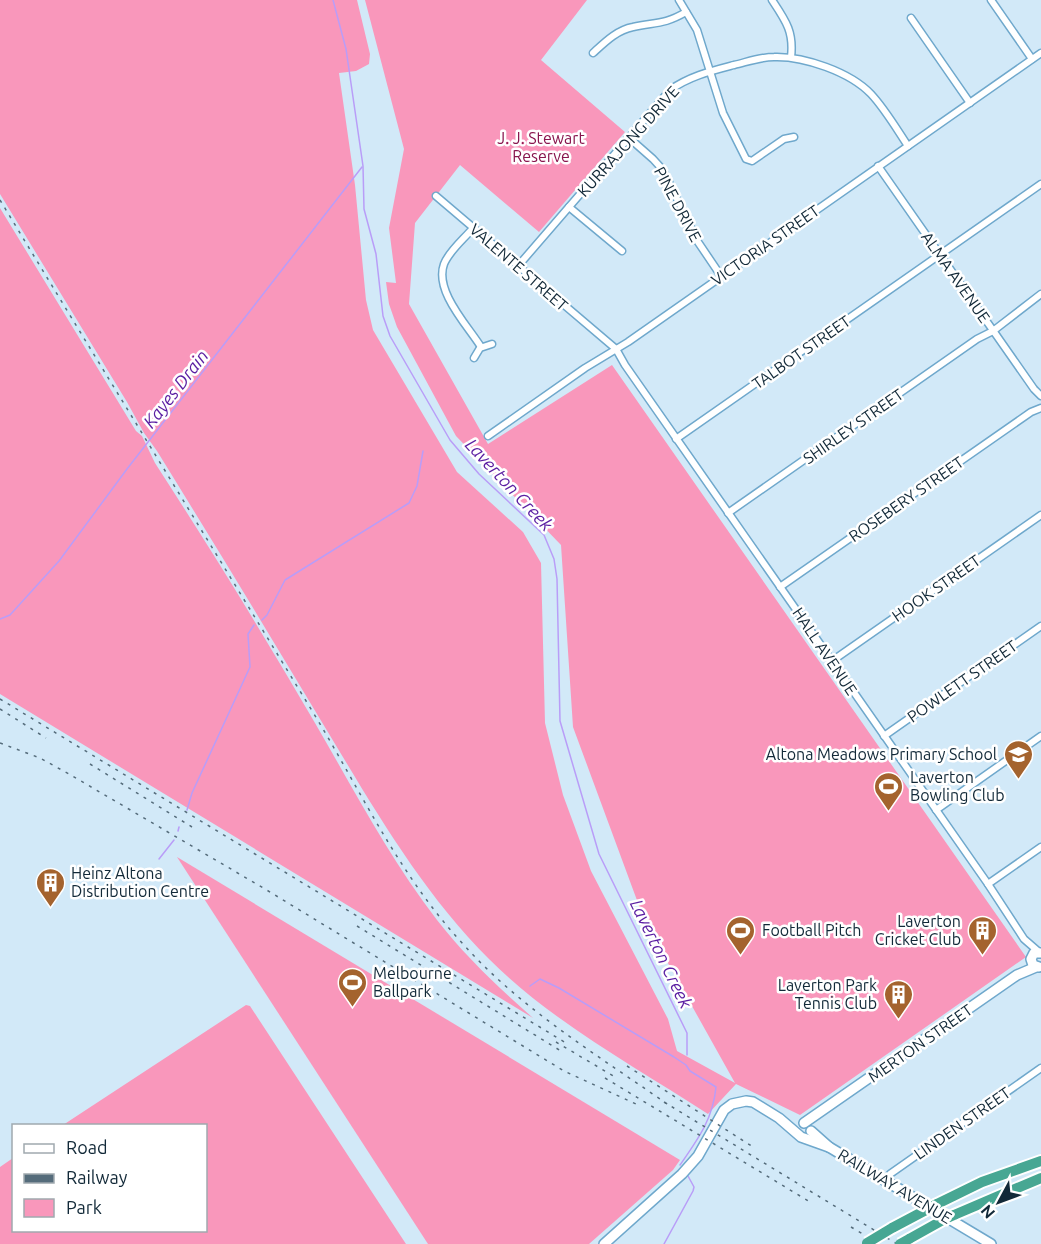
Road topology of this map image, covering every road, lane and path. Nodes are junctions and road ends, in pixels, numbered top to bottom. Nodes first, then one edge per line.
1 (679, 0) edge
2 (772, 0) edge
3 (991, 0) edge
4 (686, 12) junction
5 (911, 18) dead end
6 (593, 53) dead end
7 (1041, 53) edge
8 (791, 57) junction
9 (1032, 59) junction
10 (710, 72) junction
11 (970, 103) junction
12 (628, 137) junction
13 (794, 137) dead end
14 (908, 146) junction
15 (878, 166) junction
16 (1041, 184) edge
17 (436, 196) dead end
18 (569, 207) junction
19 (473, 228) junction
20 (622, 251) dead end
21 (940, 254) junction
22 (518, 266) junction
23 (721, 276) junction
24 (1041, 294) edge
25 (992, 329) junction
26 (492, 344) dead end
27 (481, 347) junction
28 (614, 351) junction
29 (474, 358) dead end
30 (1040, 402) edge
31 (488, 436) dead end
32 (676, 439) junction
33 (728, 513) junction
34 (1041, 515) edge
35 (780, 587) junction
36 (1041, 626) edge
37 (832, 662) junction
38 (884, 736) junction
39 (1041, 736) edge
40 (936, 810) junction
41 (1041, 847) edge
42 (988, 884) junction
43 (1038, 960) edge
44 (1041, 1068) edge
45 (779, 1118) junction
46 (807, 1126) junction
47 (800, 1136) junction
48 (829, 1147) junction
49 (1041, 1155) edge
50 (1041, 1161) edge
51 (1007, 1172) junction
52 (1041, 1180) edge
53 (886, 1181) junction
54 (904, 1241) edge
55 (866, 1243) edge
56 (604, 1244) edge
57 (991, 1244) edge

1 - 4 street
2 - 8 street
3 - 9 street
4 - 6 street
4 - 10 street
5 - 11 street
7 - 9 street, VICTORIA STREET
8 - 10 street, KURRAJONG DRIVE
8 - 14 street, KURRAJONG DRIVE
9 - 11 street, VICTORIA STREET
10 - 12 street, KURRAJONG DRIVE
10 - 13 street
11 - 14 street, VICTORIA STREET
12 - 18 street, KURRAJONG DRIVE
12 - 23 street, PINE DRIVE
14 - 15 street, VICTORIA STREET
15 - 21 street, ALMA AVENUE
15 - 23 street, VICTORIA STREET
16 - 21 street, TALBOT STREET
17 - 19 street, VALENTE STREET
18 - 20 street
18 - 22 street, KURRAJONG DRIVE
19 - 22 street, VALENTE STREET
19 - 27 street
21 - 25 street, ALMA AVENUE
21 - 32 street, TALBOT STREET
22 - 28 street, VALENTE STREET
23 - 28 street, VICTORIA STREET
24 - 25 street, SHIRLEY STREET
25 - 30 street, ALMA AVENUE
25 - 33 street, SHIRLEY STREET
26 - 27 street
27 - 29 street
28 - 31 street, VICTORIA STREET
28 - 32 street, HALL AVENUE
30 - 35 street, ROSEBERY STREET
32 - 33 street, HALL AVENUE
33 - 35 street, HALL AVENUE
34 - 37 street, HOOK STREET
35 - 37 street, HALL AVENUE
36 - 38 street, POWLETT STREET
37 - 38 street, HALL AVENUE
38 - 40 street, HALL AVENUE
39 - 40 street
40 - 42 street, HALL AVENUE
41 - 42 street
42 - 43 street, HALL AVENUE
43 - 46 street, MERTON STREET
44 - 53 street, LINDEN STREET
45 - 46 street
45 - 47 street
45 - 56 street
46 - 47 street
46 - 48 street, RAILWAY AVENUE
47 - 48 street, RAILWAY AVENUE
48 - 53 street, RAILWAY AVENUE
49 - 51 highway
50 - 51 highway
51 - 55 highway, bridge
52 - 54 highway, bridge
53 - 57 street, RAILWAY AVENUE

